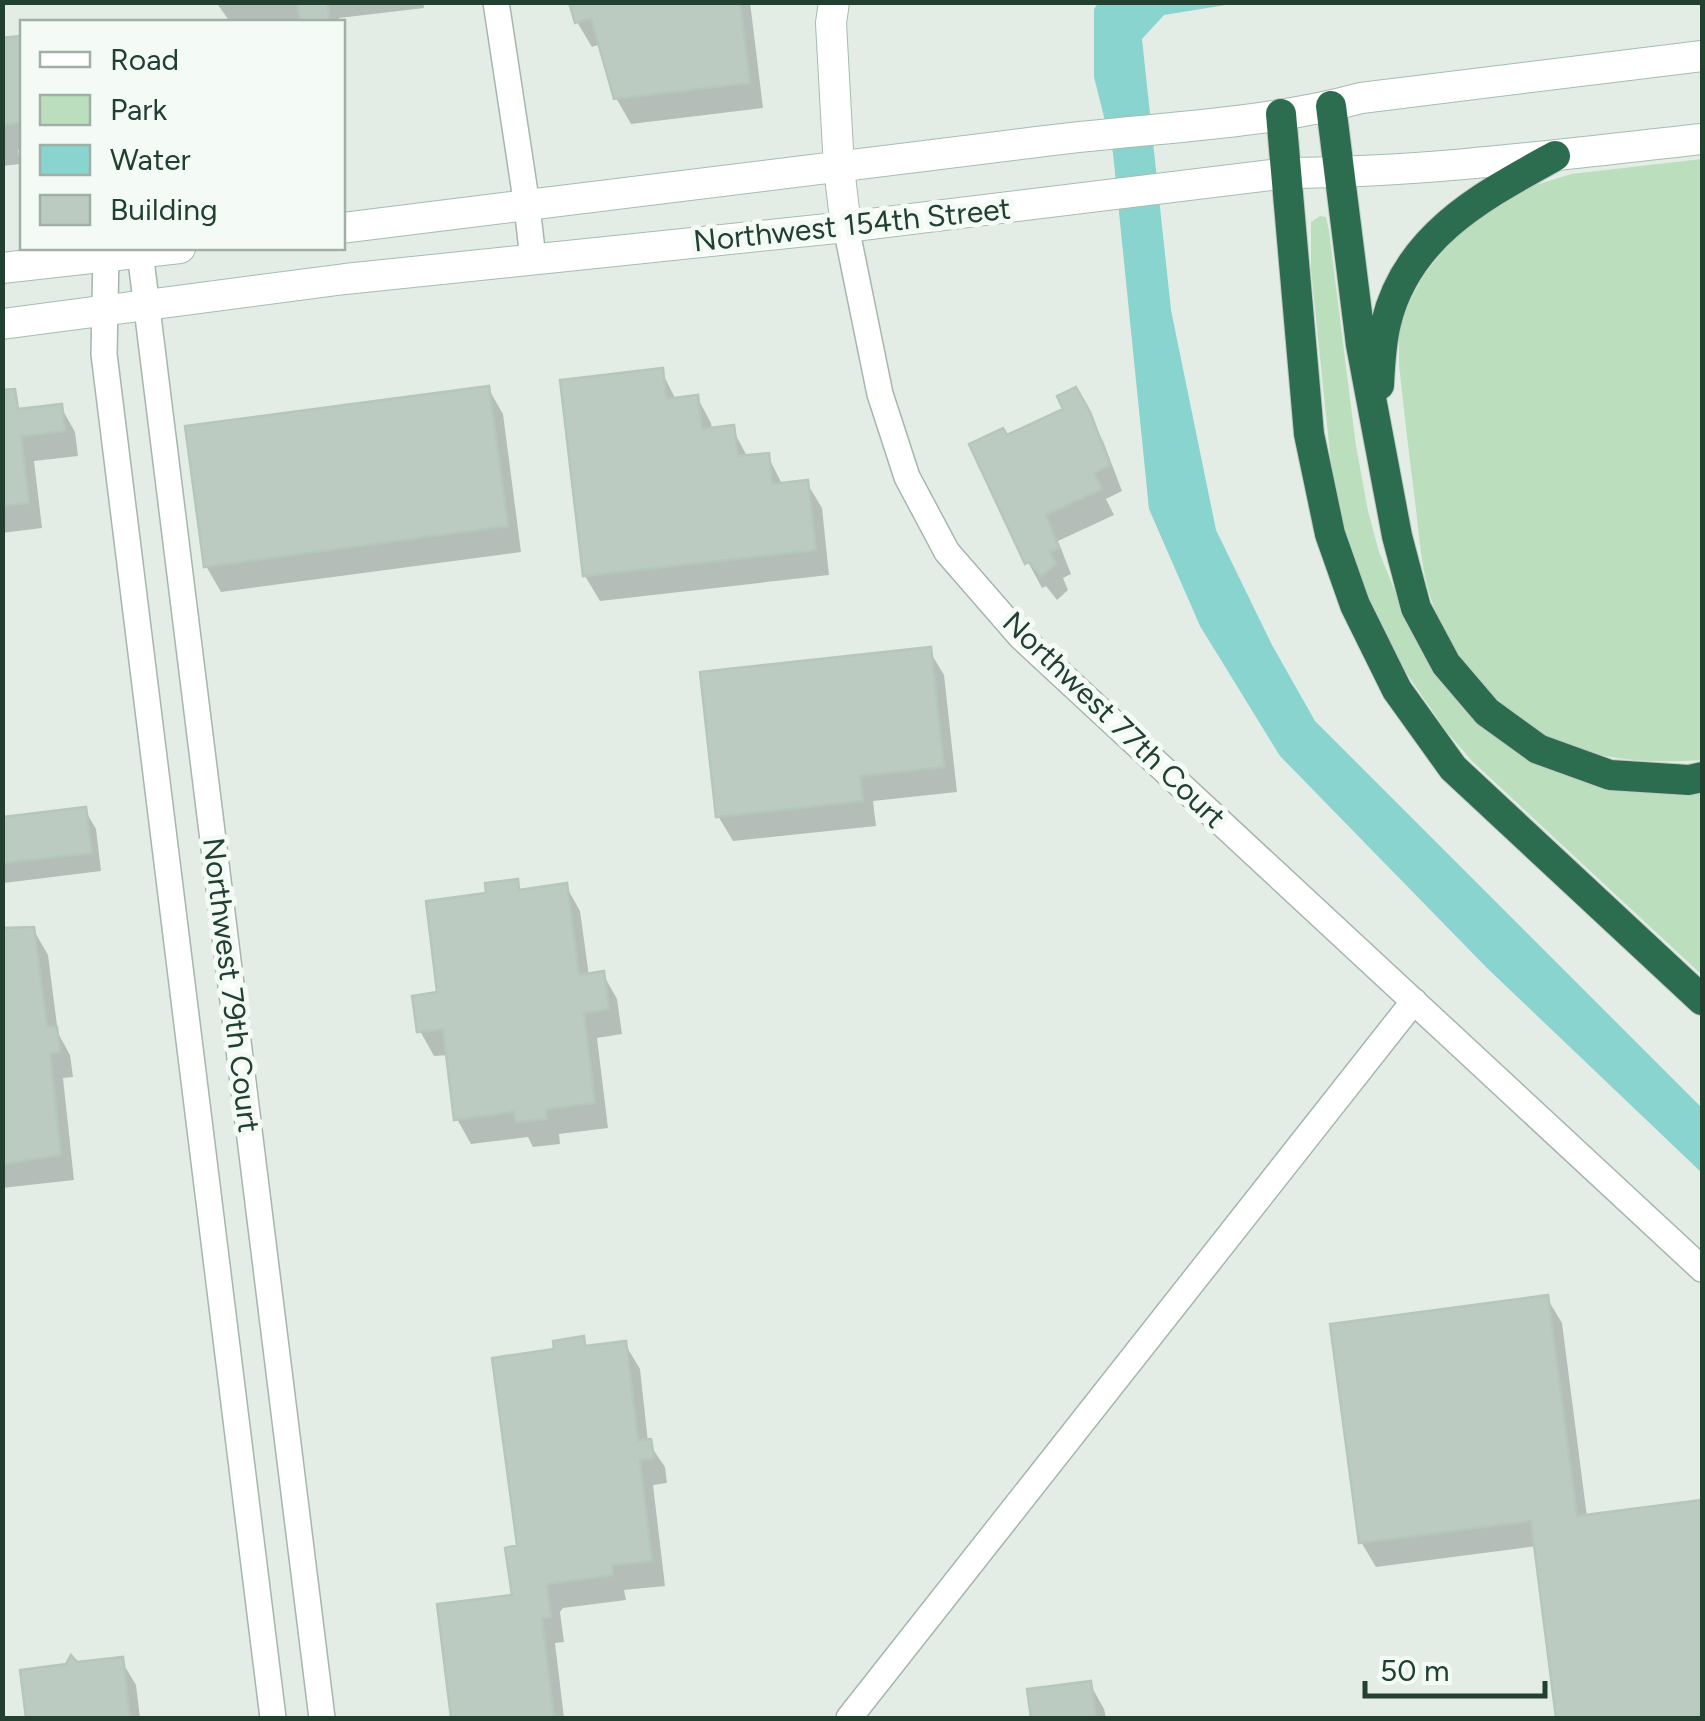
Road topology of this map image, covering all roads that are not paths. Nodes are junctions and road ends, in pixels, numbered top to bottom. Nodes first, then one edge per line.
1 (496, 2) edge
2 (834, 2) edge
3 (1702, 56) edge
4 (1331, 106) junction
5 (1281, 114) junction
6 (1702, 138) edge
7 (1555, 156) junction
8 (839, 168) junction
9 (1287, 173) junction
10 (1338, 173) junction
11 (527, 206) junction
12 (846, 227) junction
13 (345, 228) edge
14 (160, 250) edge
15 (140, 252) junction
16 (106, 255) junction
17 (533, 259) junction
18 (2, 268) edge
19 (146, 304) junction
20 (105, 309) junction
21 (2, 324) edge
22 (1376, 418) junction
23 (1702, 777) edge
24 (1702, 1000) edge
25 (1414, 1001) junction
26 (1702, 1269) edge
27 (273, 1718) edge
28 (322, 1718) edge
29 (849, 1718) edge

1 - 11 street
2 - 8 main road, Northwest 77th Court
3 - 4 main road, Northwest 154th Street
4 - 5 main road, Northwest 154th Street
4 - 10 highway
5 - 8 main road, Northwest 154th Street
5 - 9 highway
6 - 7 main road, Northwest 154th Street
7 - 10 main road, Northwest 154th Street
7 - 22 highway
8 - 11 main road, Northwest 154th Street
8 - 12 main road, Northwest 77th Court
9 - 10 main road, Northwest 154th Street
9 - 12 main road, Northwest 154th Street
9 - 24 highway
10 - 22 highway
11 - 13 main road, Northwest 154th Street
11 - 17 street
12 - 17 main road, Northwest 154th Street
12 - 25 street, Northwest 77th Court
14 - 15 main road
15 - 16 main road
15 - 19 street, Northwest 79th Court
16 - 18 main road
16 - 20 street, Northwest 79th Court
17 - 19 main road, Northwest 154th Street
19 - 20 main road, Northwest 154th Street
19 - 28 street, Northwest 79th Court
20 - 21 main road, Northwest 154th Street
20 - 27 street, Northwest 79th Court
22 - 23 highway
25 - 26 street, Northwest 77th Court
25 - 29 street

